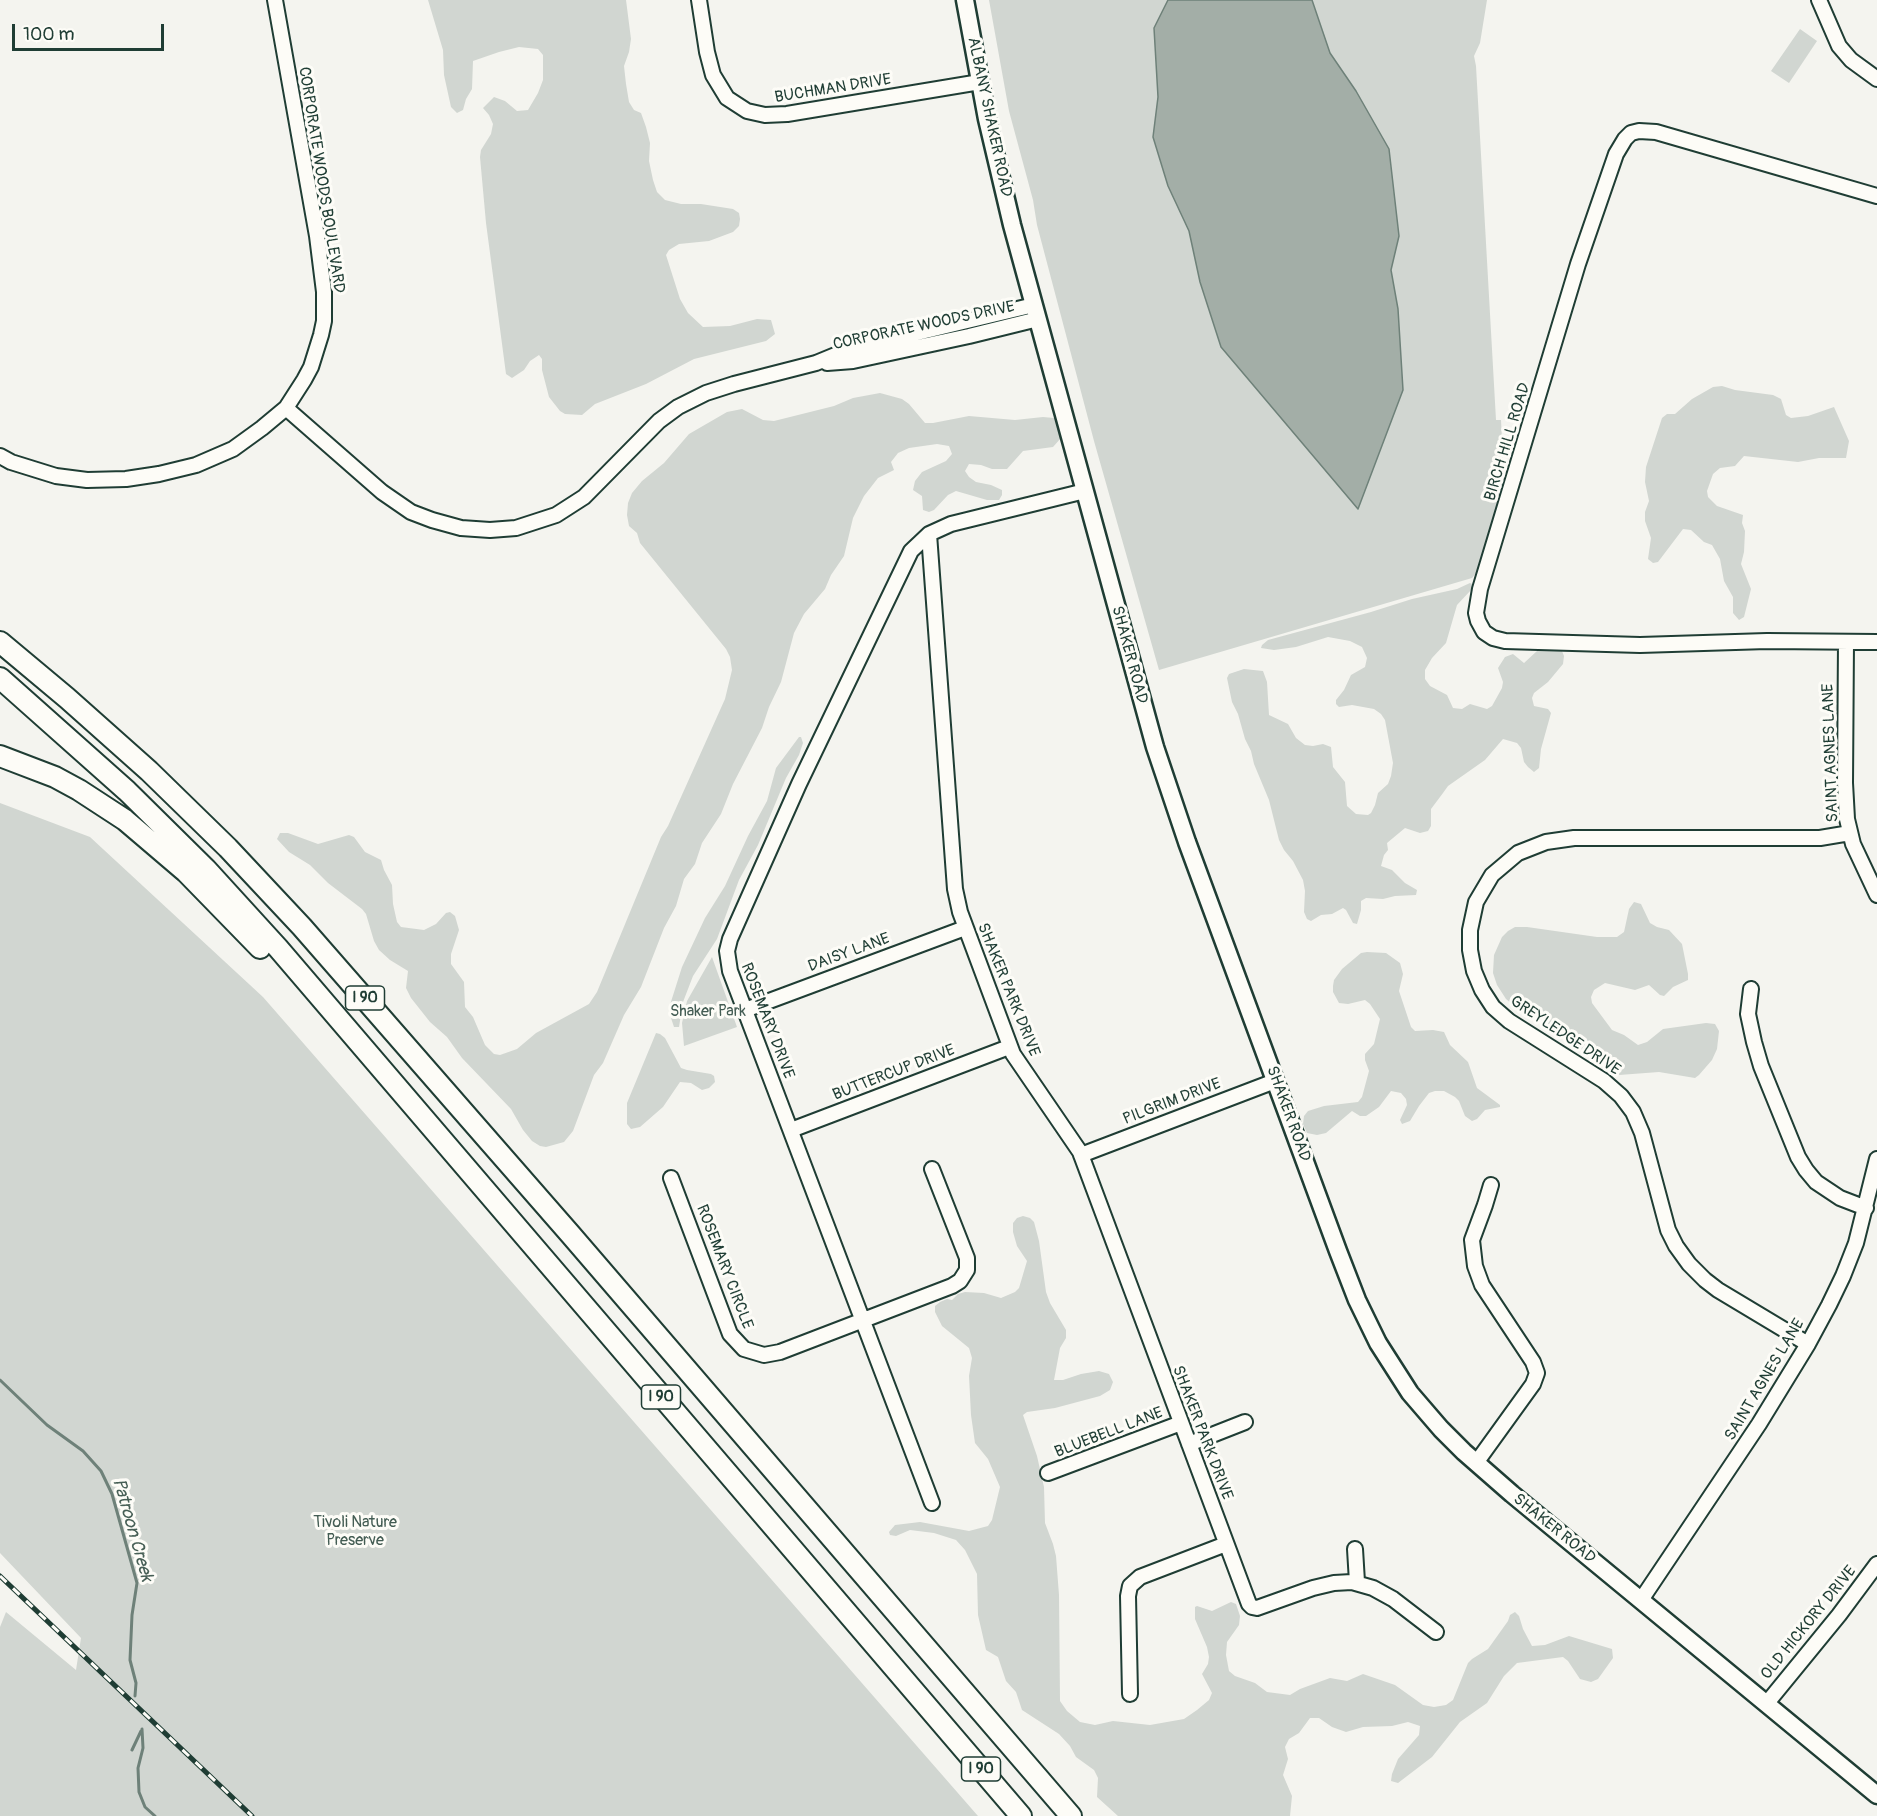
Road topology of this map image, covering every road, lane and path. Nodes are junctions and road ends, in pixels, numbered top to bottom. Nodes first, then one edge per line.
1 (275, 0) edge
2 (699, 0) edge
3 (965, 0) edge
4 (1818, 0) edge
5 (1877, 79) edge
6 (980, 81) junction
7 (1877, 196) edge
8 (1015, 234) joint
9 (1036, 312) junction
10 (286, 408) junction
11 (0, 456) edge
12 (1085, 491) junction
13 (929, 534) junction
14 (0, 642) edge
15 (1846, 642) junction
16 (1877, 642) edge
17 (0, 678) edge
18 (0, 756) edge
19 (1850, 833) junction
20 (1877, 895) edge
21 (965, 928) junction
22 (1751, 989) dead end
23 (745, 1010) junction
24 (1010, 1047) junction
25 (381, 1070) junction
26 (1275, 1081) junction
27 (791, 1130) junction
28 (1081, 1155) junction
29 (1877, 1159) edge
30 (932, 1168) dead end
31 (671, 1178) dead end
32 (1491, 1185) dead end
33 (1866, 1208) junction
34 (861, 1320) junction
35 (1808, 1344) junction
36 (1245, 1422) dead end
37 (1181, 1423) junction
38 (1189, 1444) junction
39 (1476, 1463) junction
40 (1048, 1473) dead end
41 (932, 1503) dead end
42 (1226, 1544) junction
43 (1355, 1549) dead end
44 (1877, 1564) edge
45 (1357, 1582) junction
46 (1641, 1600) junction
47 (1436, 1632) dead end
48 (1130, 1694) dead end
49 (1767, 1703) junction
50 (1877, 1795) edge
51 (1021, 1816) edge
52 (1071, 1816) edge

1 - 10 street, CORPORATE WOODS BOULEVARD
2 - 6 street, BUCHMAN DRIVE
3 - 6 main road, ALBANY SHAKER ROAD
4 - 5 street
6 - 8 main road, ALBANY SHAKER ROAD
7 - 15 street, BIRCH HILL ROAD
8 - 9 main road, SHAKER ROAD
9 - 10 street, CORPORATE WOODS DRIVE
9 - 12 main road, SHAKER ROAD
10 - 11 street, CORPORATE WOODS BOULEVARD
12 - 13 street
12 - 26 main road, SHAKER ROAD
13 - 21 street, SHAKER PARK DRIVE
13 - 23 street, ROSEMARY DRIVE
14 - 52 highway, I 90
15 - 16 street, BIRCH HILL ROAD
15 - 19 street, SAINT AGNES LANE
17 - 25 highway, I 90
18 - 25 highway
19 - 20 street, SAINT AGNES LANE
19 - 35 street, GREYLEDGE DRIVE
21 - 23 street, DAISY LANE
21 - 24 street, SHAKER PARK DRIVE
22 - 33 street
23 - 27 street, ROSEMARY DRIVE
24 - 27 street, BUTTERCUP DRIVE
24 - 28 street, SHAKER PARK DRIVE
25 - 51 highway, I 90
26 - 28 street, PILGRIM DRIVE
26 - 39 main road, SHAKER ROAD
27 - 34 street, ROSEMARY DRIVE
28 - 37 street, SHAKER PARK DRIVE
29 - 33 street, SAINT AGNES LANE
30 - 34 street, ROSEMARY CIRCLE
31 - 34 street, ROSEMARY CIRCLE
32 - 39 street
33 - 35 street, SAINT AGNES LANE
34 - 41 street, ROSEMARY DRIVE
35 - 46 street, SAINT AGNES LANE
36 - 38 street
37 - 38 street, SHAKER PARK DRIVE
37 - 40 street, BLUEBELL LANE
38 - 42 street, SHAKER PARK DRIVE
39 - 46 main road, SHAKER ROAD
42 - 45 street, SHAKER PARK DRIVE
42 - 48 street
43 - 45 street
44 - 49 street, OLD HICKORY DRIVE
45 - 47 street
46 - 49 main road, SHAKER ROAD
49 - 50 main road, SHAKER ROAD

